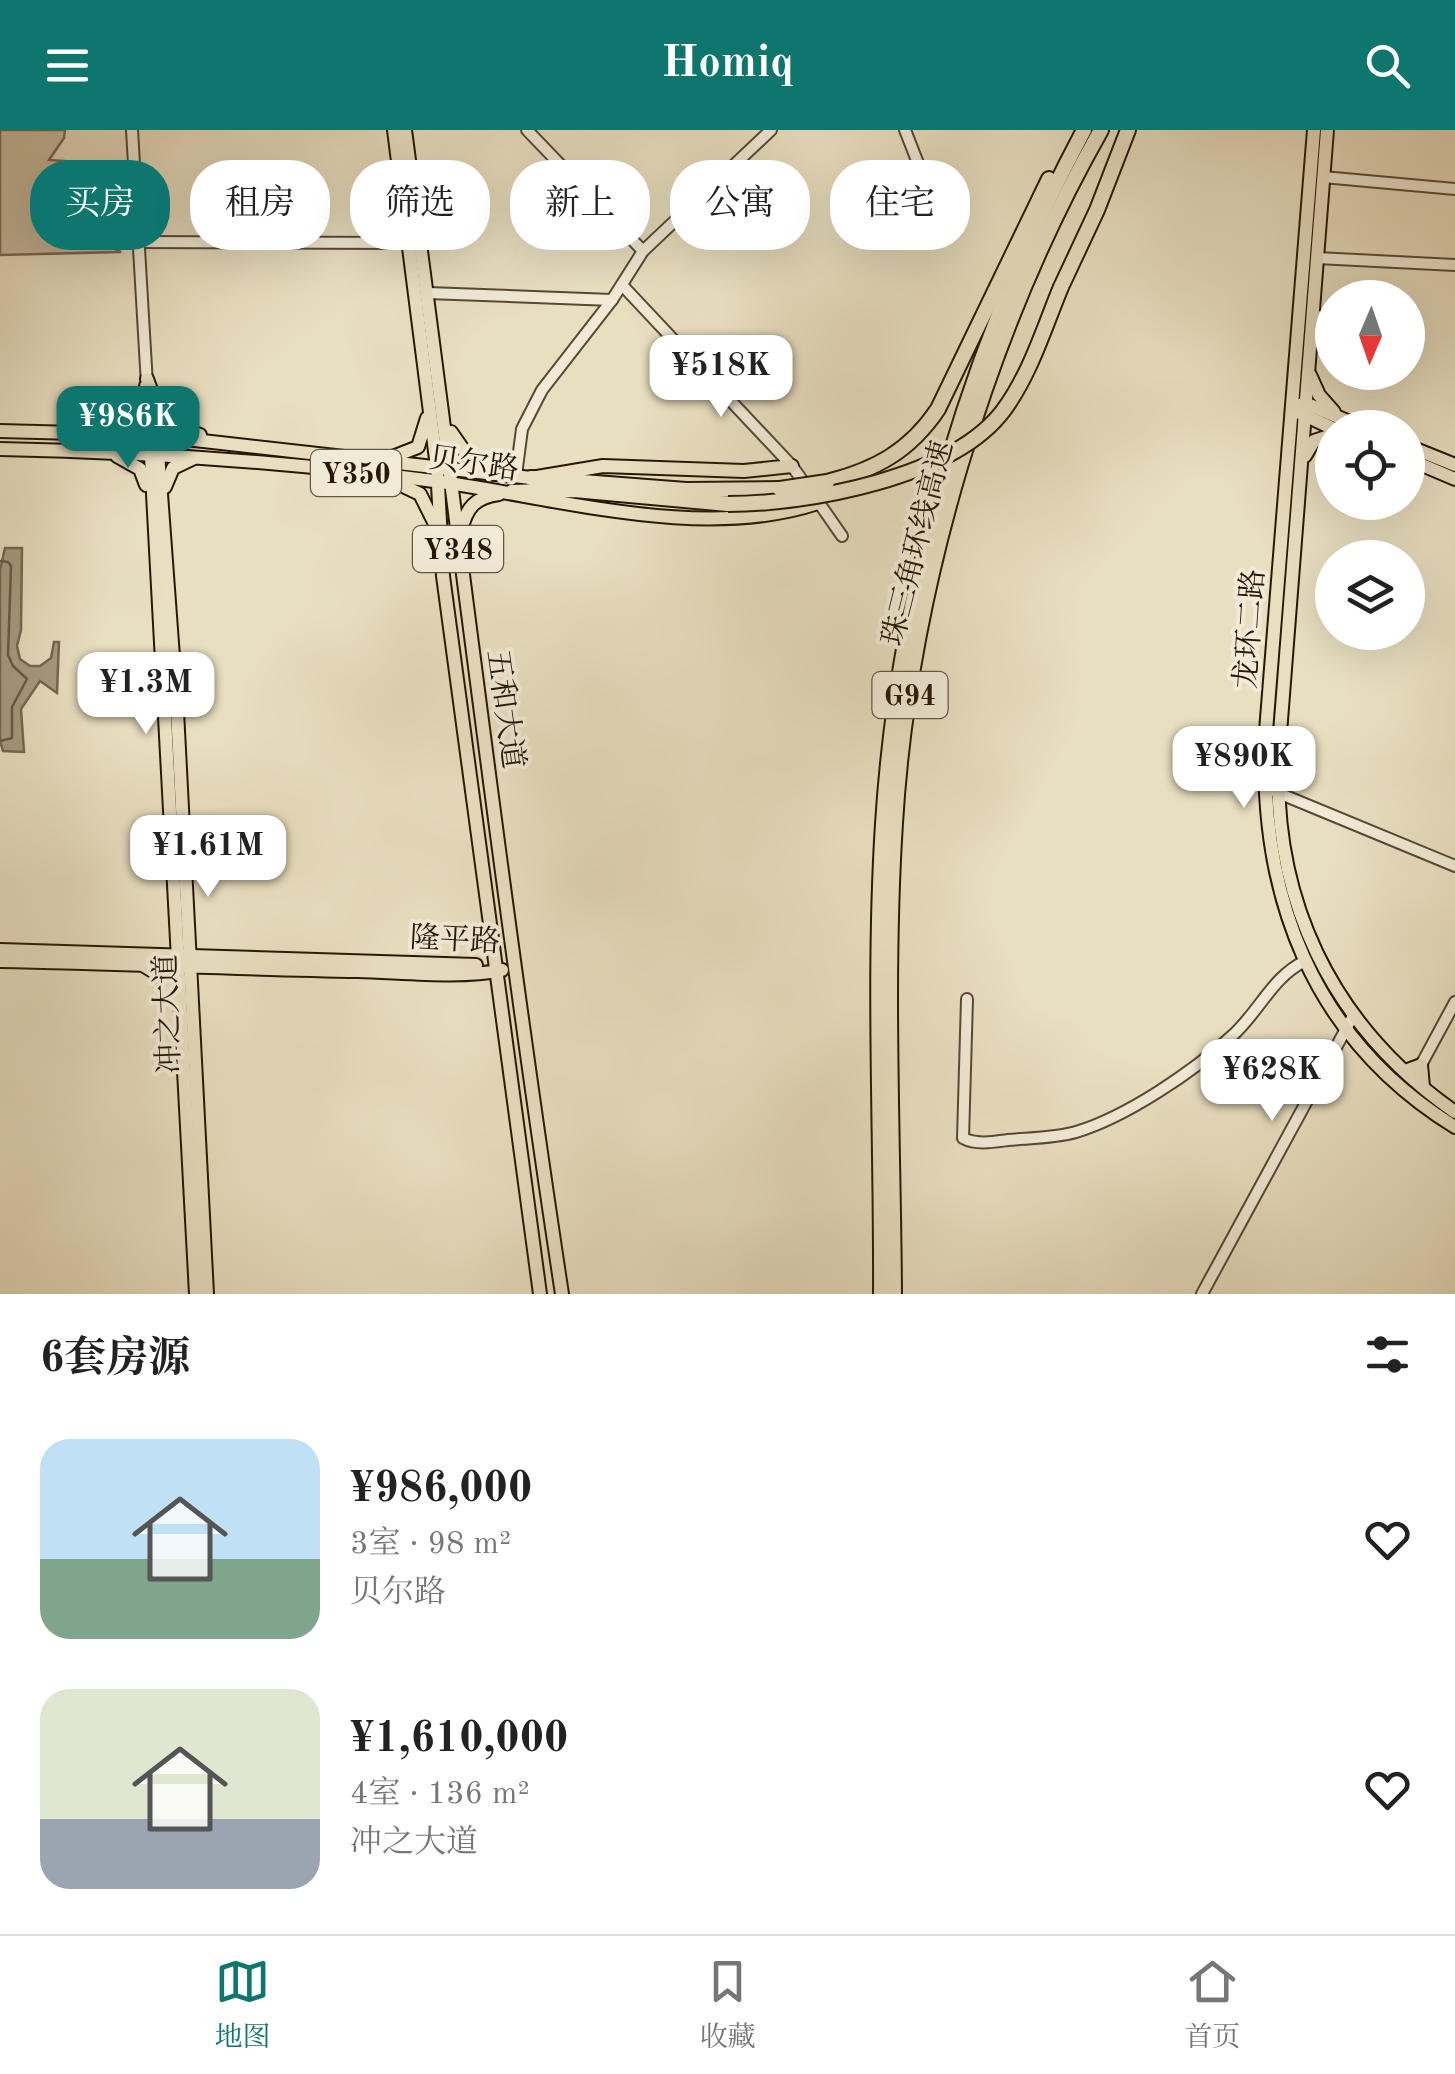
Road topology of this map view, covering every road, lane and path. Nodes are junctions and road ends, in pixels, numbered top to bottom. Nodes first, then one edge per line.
1 (132, 130) edge
2 (394, 130) edge
3 (405, 130) edge
4 (527, 130) edge
5 (771, 130) edge
6 (905, 130) edge
7 (1076, 130) edge
8 (1084, 130) edge
9 (1101, 130) edge
10 (1128, 130) edge
11 (1314, 130) edge
12 (1327, 130) edge
13 (134, 160) edge
14 (398, 160) edge
15 (917, 160) edge
16 (1323, 177) junction
17 (1455, 190) edge
18 (170, 242) edge
19 (350, 244) edge
20 (139, 250) edge
21 (410, 250) edge
22 (643, 251) junction
23 (1304, 257) junction
24 (1455, 265) edge
25 (622, 285) junction
26 (1286, 290) dead end
27 (1301, 291) junction
28 (428, 294) junction
29 (612, 300) junction
30 (1312, 316) junction
31 (1315, 316) edge
32 (1308, 362) junction
33 (147, 379) junction
34 (429, 406) junction
35 (1291, 408) junction
36 (1305, 409) junction
37 (1326, 410) edge
38 (444, 412) junction
39 (1315, 415) edge
40 (0, 431) edge
41 (97, 433) junction
42 (150, 434) junction
43 (1315, 440) edge
44 (221, 442) junction
45 (0, 449) edge
46 (95, 451) junction
47 (154, 453) junction
48 (1425, 453) edge
49 (200, 456) junction
50 (371, 459) junction
51 (1455, 465) edge
52 (792, 466) junction
53 (1425, 466) edge
54 (442, 472) junction
55 (1300, 472) junction
56 (366, 474) junction
57 (524, 477) junction
58 (1455, 479) edge
59 (452, 484) junction
60 (512, 492) junction
61 (818, 503) junction
62 (157, 508) junction
63 (842, 536) dead end
64 (441, 542) junction
65 (458, 547) junction
66 (1271, 792) junction
67 (1455, 866) edge
68 (181, 912) junction
69 (489, 919) junction
70 (0, 950) edge
71 (137, 958) junction
72 (184, 960) junction
73 (0, 961) edge
74 (1305, 961) junction
75 (231, 964) junction
76 (514, 967) junction
77 (461, 968) junction
78 (496, 969) junction
79 (967, 1000) dead end
80 (1455, 1002) edge
81 (185, 1005) junction
82 (502, 1018) junction
83 (1350, 1022) junction
84 (1421, 1065) junction
85 (1404, 1070) junction
86 (1423, 1087) junction
87 (1455, 1112) edge
88 (1455, 1127) edge
89 (196, 1294) edge
90 (207, 1294) edge
91 (540, 1294) edge
92 (562, 1294) edge
93 (881, 1294) edge
94 (894, 1294) edge
95 (1202, 1294) edge

1 - 13 street, 冲之大道
2 - 14 main road, 五和大道 / Y348
3 - 28 main road, 五和大道 / Y348
4 - 22 street
5 - 22 street
6 - 15 street
7 - 57 highway, bridge
8 - 93 highway, 珠三角环线高速 / G94
9 - 94 highway, 珠三角环线高速 / G94
10 - 60 highway, bridge
11 - 23 main road, 龙环二路
12 - 16 main road, 龙环二路
16 - 17 street
16 - 23 main road, 龙环二路
18 - 19 street
20 - 33 street, 冲之大道
21 - 34 main road, 五和大道 / Y348
22 - 25 street
23 - 24 street
23 - 27 main road, 龙环二路
23 - 30 main road, 龙环二路
25 - 29 street
25 - 52 street
26 - 27 street
27 - 35 main road, 龙环二路
28 - 29 street
28 - 38 main road, 五和大道 / Y348
29 - 57 street
30 - 31 street
30 - 32 main road, 龙环二路
32 - 36 main road, 龙环二路
32 - 37 main road
33 - 41 main road
33 - 42 street, 冲之大道
33 - 44 main road
34 - 50 main road
34 - 54 main road, 五和大道 / Y348
35 - 36 main road
35 - 66 main road, 龙环二路
36 - 39 main road
36 - 55 main road, 龙环二路
38 - 54 main road, 五和大道 / Y348
38 - 57 main road
40 - 41 main road, 贝尔路 / Y350
41 - 42 main road, 贝尔路 / Y350
42 - 44 main road, 贝尔路 / Y350
42 - 47 main road, 冲之大道
43 - 55 main road
44 - 50 main road, 贝尔路 / Y350
45 - 46 main road, 贝尔路 / Y350
46 - 47 main road, 贝尔路 / Y350
46 - 62 main road
47 - 49 main road, 贝尔路 / Y350
47 - 62 main road, 冲之大道
48 - 51 main road
49 - 56 main road, 贝尔路 / Y350
49 - 62 main road
50 - 54 main road, 贝尔路 / Y350
52 - 57 main road, 贝尔路 / Y350
52 - 61 street
53 - 58 main road
54 - 56 main road, 贝尔路 / Y350
54 - 57 main road, 贝尔路 / Y350
54 - 59 main road, 贝尔路 / Y350
54 - 64 main road, 五和大道 / Y348
55 - 66 main road, 龙环二路
56 - 64 main road
59 - 60 main road, 贝尔路 / Y350
59 - 65 main road, 五和大道 / Y348
60 - 61 main road, 贝尔路 / Y350
60 - 65 main road
61 - 63 street
62 - 68 main road, 冲之大道
64 - 69 main road, 五和大道 / Y348
65 - 76 main road, 五和大道 / Y348
66 - 67 street
66 - 74 main road, 龙环二路
66 - 83 main road, 龙环二路
68 - 71 main road
68 - 72 main road, 冲之大道
68 - 75 main road
69 - 77 main road
69 - 78 main road, 五和大道 / Y348
70 - 71 main road, 隆平路
71 - 72 main road, 隆平路
71 - 73 main road, 隆平路
71 - 81 main road
72 - 75 main road, 隆平路
72 - 81 main road, 冲之大道
74 - 79 street
74 - 83 main road, 龙环二路
75 - 77 main road, 隆平路
75 - 81 main road
76 - 78 main road, 隆平路
76 - 92 main road, 五和大道 / Y348
77 - 78 main road, 隆平路
77 - 82 main road
78 - 82 main road, 五和大道 / Y348
80 - 84 street
81 - 89 main road, 冲之大道
81 - 90 main road, 冲之大道
82 - 91 main road, 五和大道 / Y348
83 - 85 main road, 龙环二路
83 - 88 main road, 龙环二路
83 - 95 street
84 - 85 main road
84 - 86 main road
85 - 86 main road, 龙环二路
86 - 87 main road, 龙环二路

